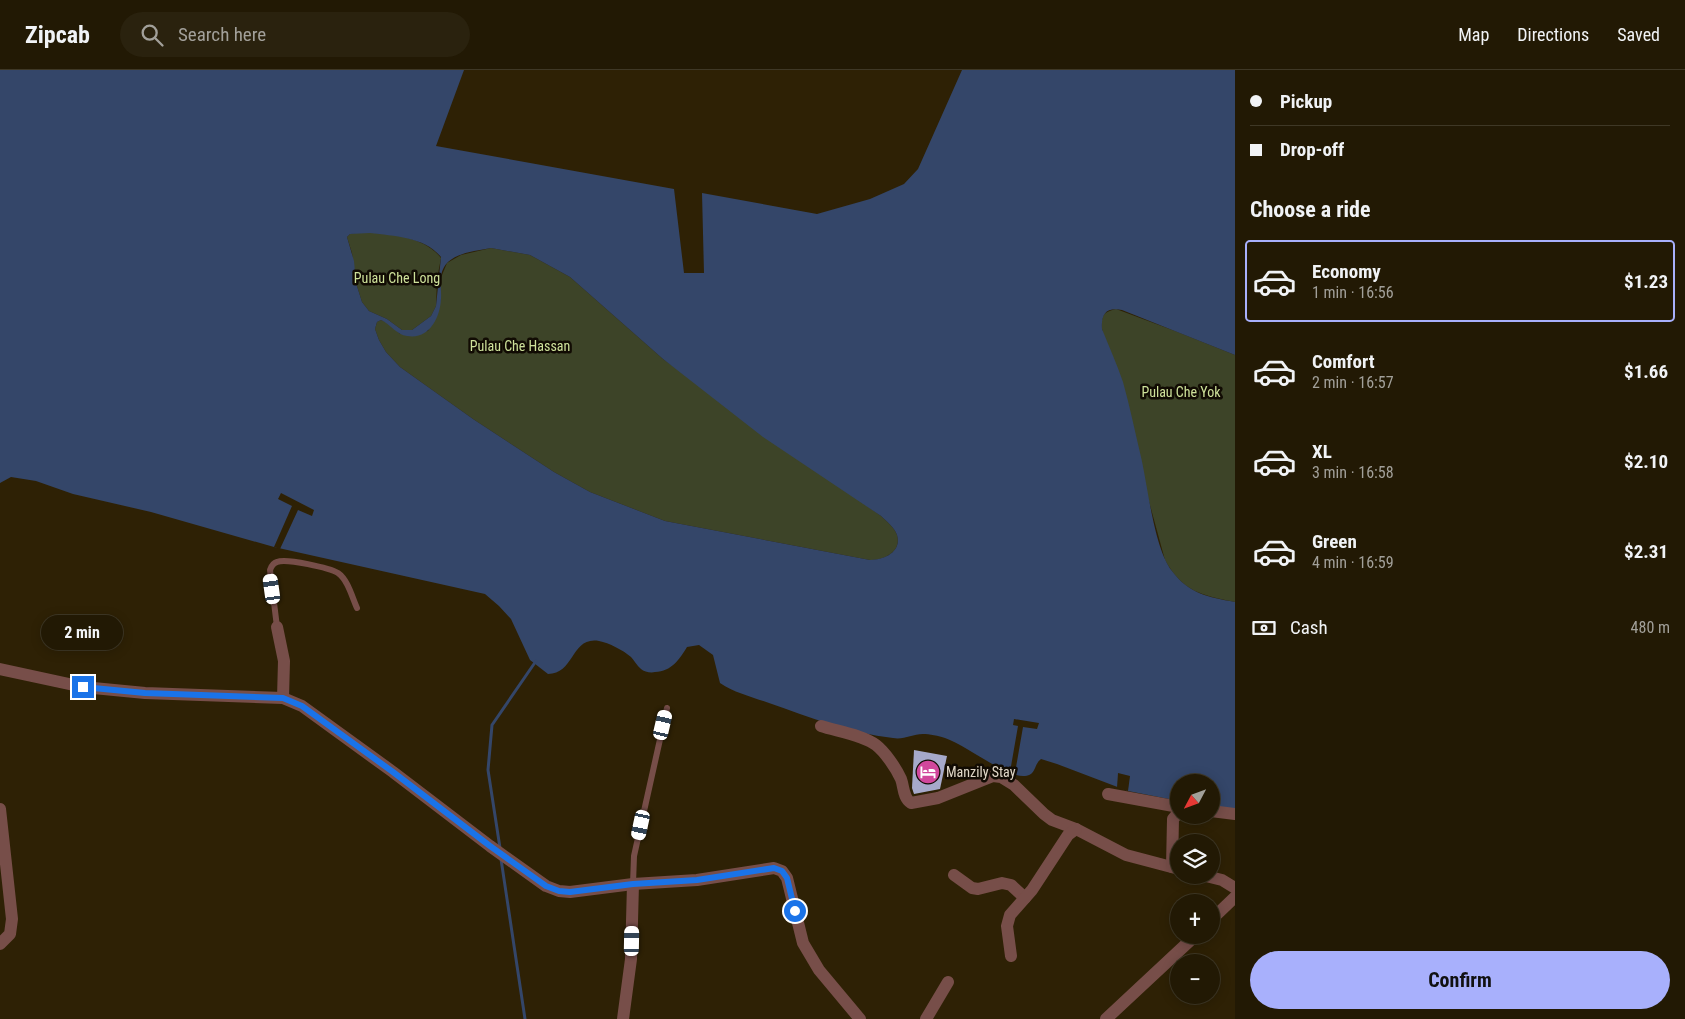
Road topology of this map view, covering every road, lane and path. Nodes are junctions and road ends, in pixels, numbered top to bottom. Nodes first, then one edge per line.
1 (357, 608) dead end
2 (277, 627) joint
3 (0, 669) edge
4 (283, 698) junction
5 (667, 708) dead end
6 (821, 726) dead end
7 (1108, 794) dead end
8 (1170, 804) edge
9 (0, 809) edge
10 (1220, 812) edge
11 (1235, 814) edge
12 (1076, 829) junction
13 (1170, 867) edge
14 (954, 875) dead end
15 (1220, 880) edge
16 (633, 884) junction
17 (1235, 888) edge
18 (1025, 898) junction
19 (1235, 898) edge
20 (1220, 912) edge
21 (0, 944) edge
22 (1186, 944) edge
23 (1011, 956) dead end
24 (948, 982) dead end
25 (624, 1019) edge
26 (860, 1019) edge
27 (926, 1019) edge
28 (1106, 1019) edge

1 - 2 lane
2 - 4 street
3 - 4 street
4 - 16 street
5 - 16 lane
6 - 12 street
7 - 8 street
9 - 21 street
10 - 11 street
12 - 13 street
12 - 18 street
14 - 18 street
15 - 17 street
16 - 25 street
16 - 26 street
18 - 23 street
19 - 20 street
22 - 28 street
24 - 27 street

